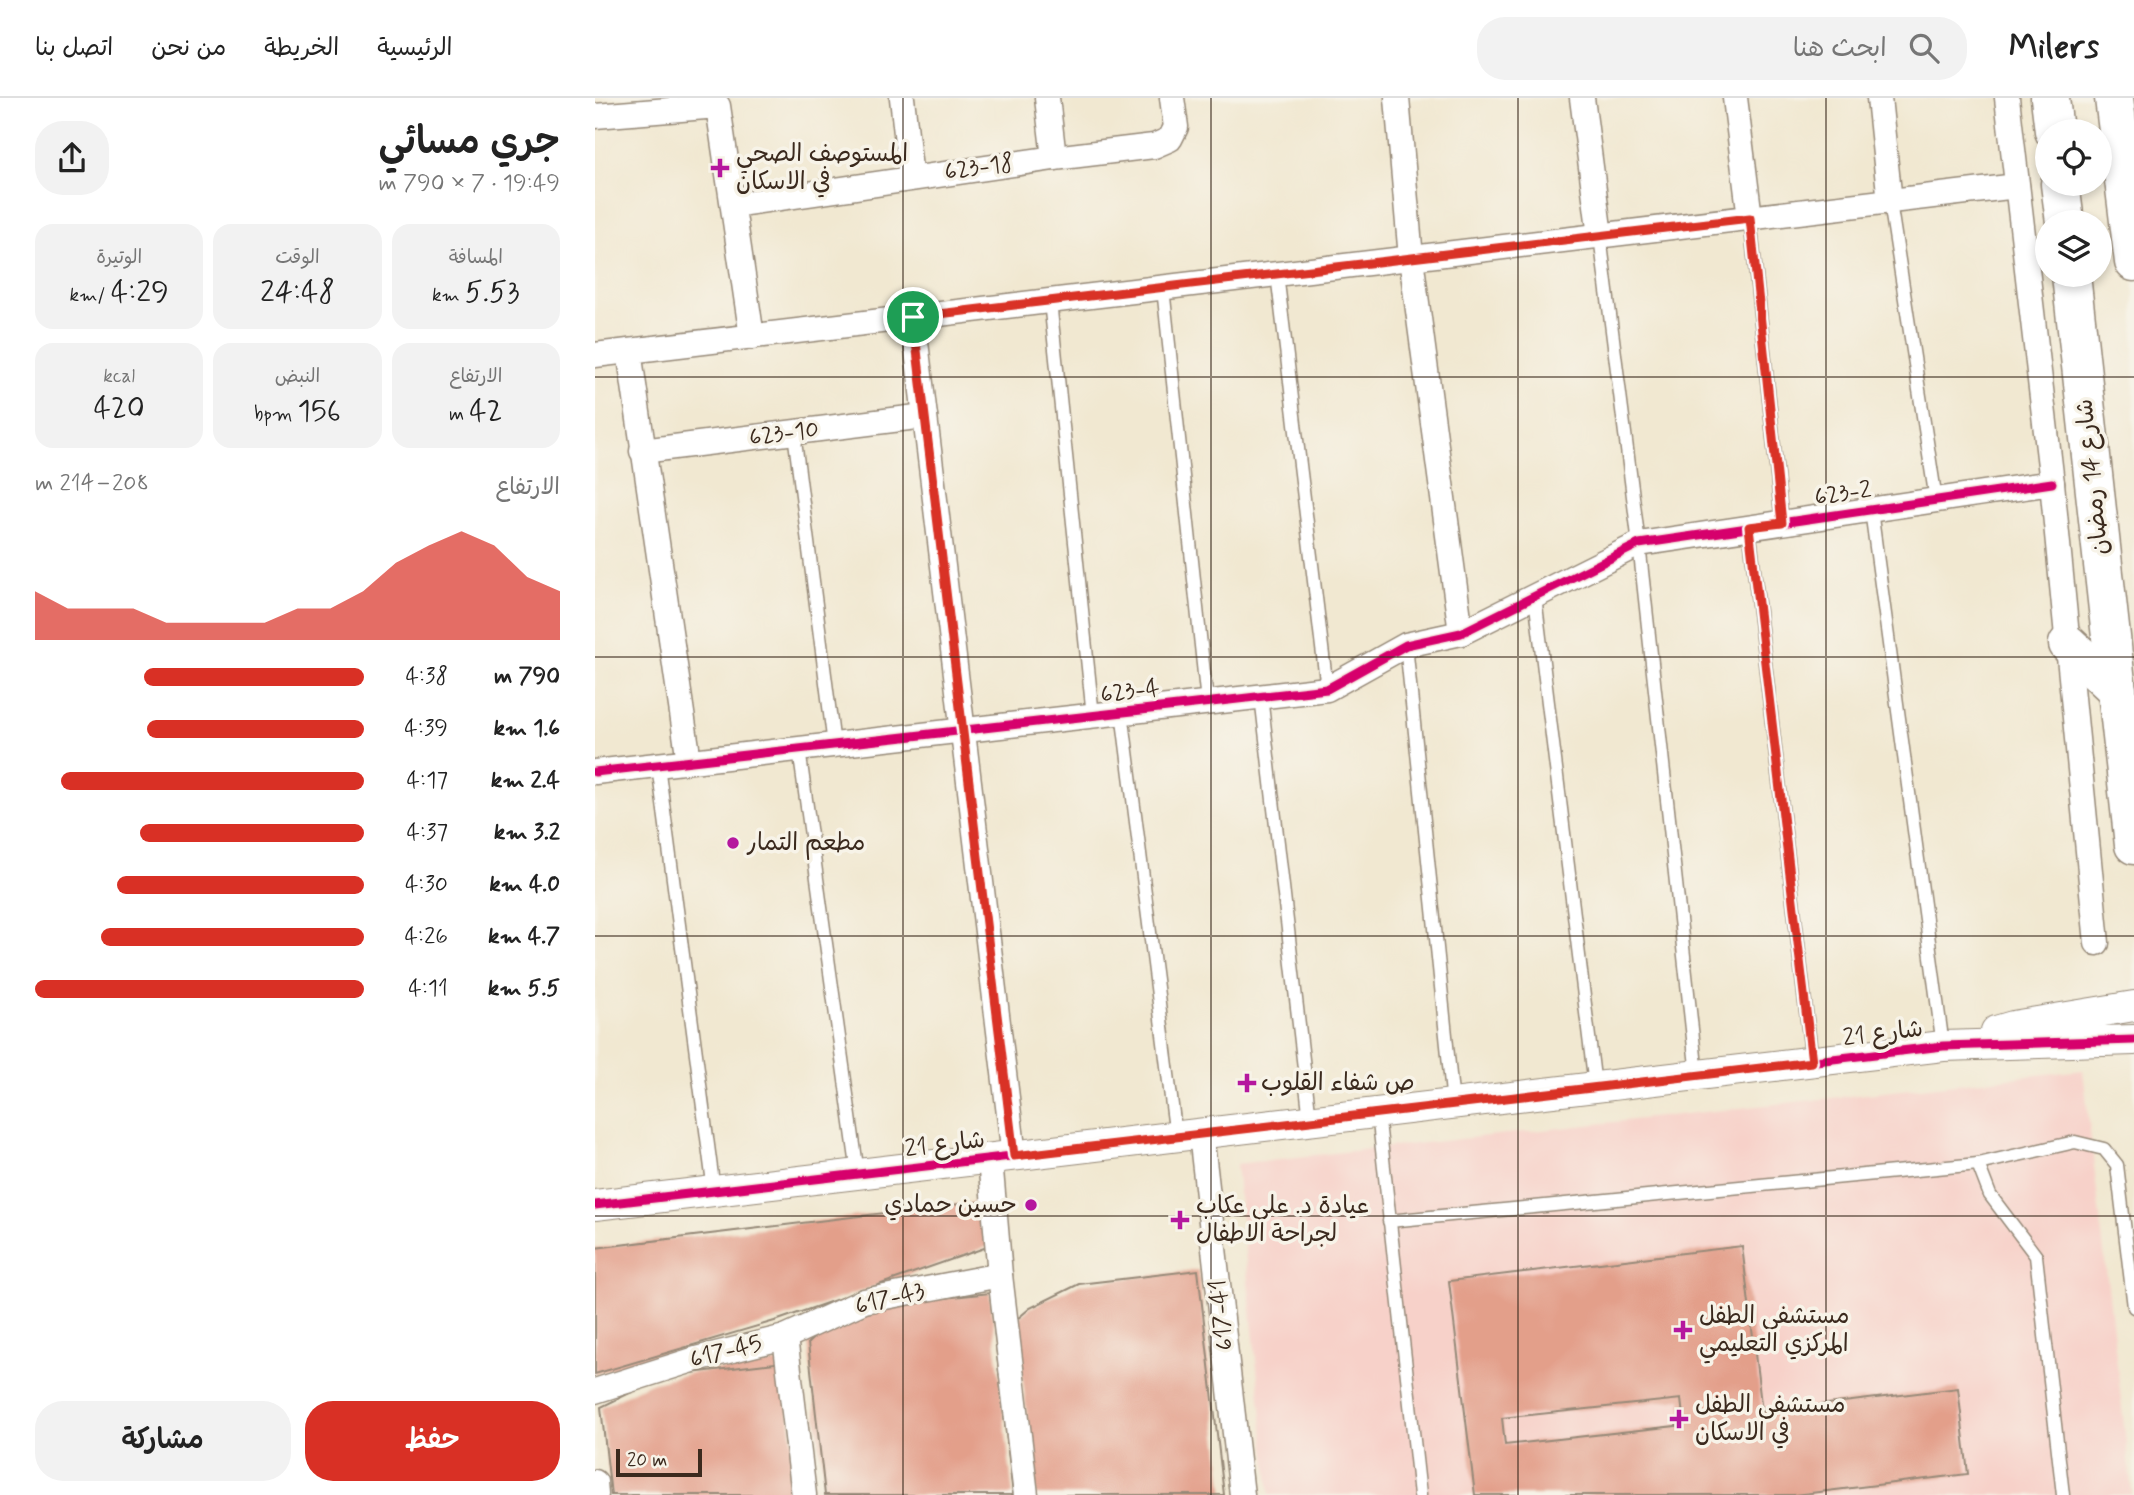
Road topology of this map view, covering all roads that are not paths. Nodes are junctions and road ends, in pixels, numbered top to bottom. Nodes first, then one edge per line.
1 (902, 98) edge
2 (1047, 98) edge
3 (1172, 98) edge
4 (1397, 98) edge
5 (1582, 98) edge
6 (1735, 98) edge
7 (1879, 98) edge
8 (2007, 98) edge
9 (2050, 98) edge
10 (2114, 98) edge
11 (661, 105) edge
12 (595, 116) edge
13 (2053, 119) edge
14 (1054, 158) junction
15 (911, 178) junction
16 (2017, 186) junction
17 (1890, 202) junction
18 (733, 205) junction
19 (1750, 218) junction
20 (1600, 236) junction
21 (1411, 258) junction
22 (2134, 262) edge
23 (1277, 274) junction
24 (2072, 287) edge
25 (1163, 288) junction
26 (1050, 301) junction
27 (913, 317) junction
28 (752, 337) junction
29 (629, 351) junction
30 (595, 355) edge
31 (925, 416) junction
32 (794, 433) junction
33 (642, 451) junction
34 (2052, 483) junction
35 (1936, 500) junction
36 (1871, 510) junction
37 (1782, 523) junction
38 (1749, 527) junction
39 (1639, 544) junction
40 (1535, 597) junction
41 (1461, 633) junction
42 (2068, 644) junction
43 (1406, 645) junction
44 (1327, 689) junction
45 (2117, 690) junction
46 (1261, 696) junction
47 (1207, 702) junction
48 (1122, 712) junction
49 (1093, 716) junction
50 (963, 730) junction
51 (834, 745) junction
52 (799, 749) junction
53 (689, 761) junction
54 (658, 765) junction
55 (595, 772) edge
56 (2134, 845) edge
57 (2097, 943) dead end
58 (2134, 1006) edge
59 (2134, 1040) edge
60 (1946, 1046) junction
61 (1812, 1062) junction
62 (1697, 1075) junction
63 (1595, 1087) junction
64 (1453, 1104) junction
65 (1378, 1113) junction
66 (1311, 1120) junction
67 (1189, 1136) junction
68 (1002, 1158) junction
69 (1978, 1164) junction
70 (858, 1174) junction
71 (714, 1192) junction
72 (595, 1205) edge
73 (1389, 1221) junction
74 (1000, 1275) junction
75 (2134, 1307) edge
76 (785, 1337) junction
77 (595, 1391) edge
78 (595, 1482) edge
79 (596, 1495) edge
80 (804, 1495) edge
81 (1025, 1495) edge
82 (1242, 1495) edge
83 (1420, 1495) edge
84 (2063, 1495) edge

1 - 15 street
2 - 14 street
3 - 14 street, 623-18
4 - 21 street
5 - 20 street
6 - 19 street
7 - 17 street
8 - 16 street
9 - 13 main road
10 - 22 main road
11 - 12 street
11 - 18 street
14 - 15 street, 623-18
15 - 18 street, 623-18
16 - 17 street
16 - 34 street
17 - 19 street
17 - 35 lane
18 - 28 street
19 - 20 street
19 - 37 lane
20 - 21 street
20 - 39 lane
21 - 23 street
21 - 41 street
23 - 25 street
23 - 44 lane
24 - 45 main road, شارع 14 رمضان
25 - 26 street
25 - 47 lane
26 - 27 street
26 - 49 lane
27 - 28 street
27 - 31 street
28 - 29 street
29 - 30 street
29 - 33 street
31 - 32 street, 623-10
31 - 50 street
32 - 33 street, 623-10
32 - 51 lane
33 - 53 street
34 - 35 street, 623-2
34 - 42 street
35 - 36 street, 623-2
36 - 37 street, 623-2
36 - 60 lane
37 - 38 street, 623-2
38 - 39 street, 623-2
38 - 61 lane
39 - 40 street, 623-4
39 - 62 lane
40 - 41 street, 623-4
40 - 63 lane
41 - 43 street, 623-4
42 - 45 main road
42 - 57 street
43 - 44 street, 623-4
43 - 64 lane
44 - 46 street, 623-4
45 - 56 main road, شارع 14 رمضان
46 - 47 street, 623-4
46 - 66 lane
47 - 48 street, 623-4
48 - 49 street, 623-4
48 - 67 lane
49 - 50 street, 623-4
50 - 51 street, 623-4
50 - 68 street
51 - 52 street, 623-4
52 - 53 street, 623-4
52 - 70 lane
53 - 54 street, 623-4
54 - 55 street, 623-4
54 - 71 lane
58 - 60 street, شارع 21
59 - 60 street, شارع 21
60 - 61 street, شارع 21
61 - 62 street, شارع 21
62 - 63 street, شارع 21
63 - 64 street, شارع 21
64 - 65 street, شارع 21
65 - 66 street, شارع 21
65 - 73 lane
66 - 67 street, شارع 21
67 - 68 street, شارع 21
67 - 82 street, 617-41
68 - 70 street, شارع 21
68 - 74 street
69 - 73 lane
69 - 75 lane
69 - 84 lane
70 - 71 street, شارع 21
71 - 72 street, شارع 21
73 - 83 lane
74 - 76 street, 617-43
74 - 81 street
76 - 77 street, 617-45
76 - 80 street, 617-45
78 - 79 street

